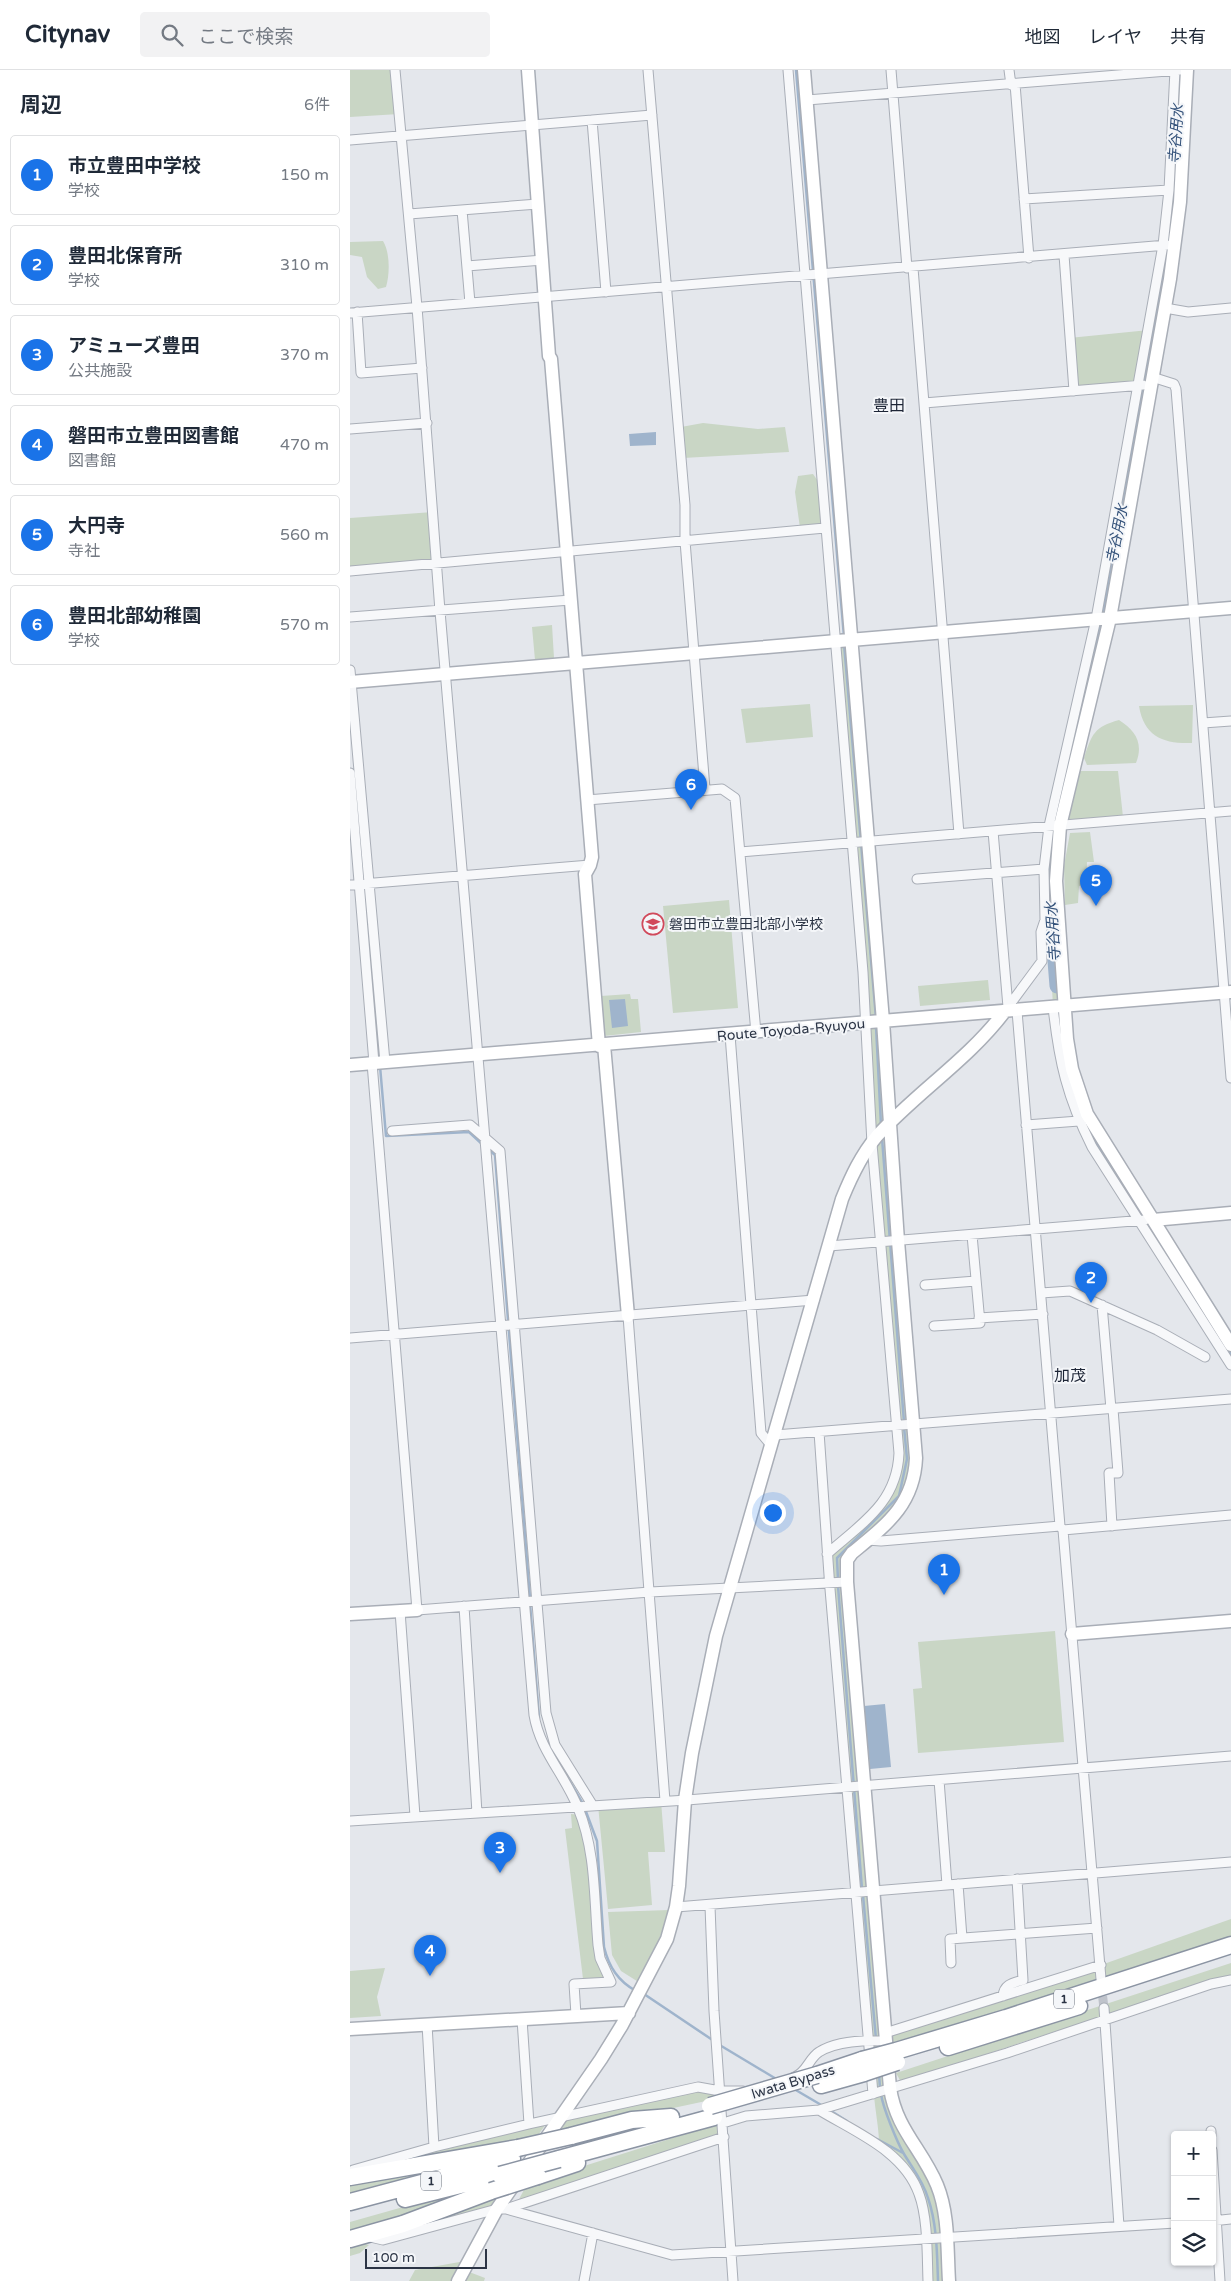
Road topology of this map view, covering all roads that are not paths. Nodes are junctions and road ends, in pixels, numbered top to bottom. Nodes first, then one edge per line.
1 (395, 70) edge
2 (528, 70) edge
3 (648, 70) edge
4 (788, 70) edge
5 (804, 70) edge
6 (891, 70) edge
7 (1009, 70) edge
8 (1181, 70) edge
9 (1013, 84) junction
10 (893, 94) junction
11 (807, 100) junction
12 (652, 115) junction
13 (592, 120) junction
14 (532, 125) junction
15 (402, 136) junction
16 (350, 140) edge
17 (1169, 190) junction
18 (1024, 199) junction
19 (538, 204) junction
20 (462, 210) junction
21 (409, 214) junction
22 (1169, 245) junction
23 (1064, 255) junction
24 (1029, 258) junction
25 (543, 260) junction
26 (467, 266) junction
27 (910, 268) junction
28 (821, 275) junction
29 (805, 276) junction
30 (667, 286) junction
31 (606, 292) junction
32 (546, 298) junction
33 (470, 304) junction
34 (417, 308) junction
35 (1166, 308) junction
36 (1231, 308) edge
37 (353, 313) edge
38 (355, 352) edge
39 (422, 368) junction
40 (1146, 384) junction
41 (1074, 391) junction
42 (924, 403) junction
43 (427, 423) junction
44 (350, 429) edge
45 (825, 528) junction
46 (685, 541) junction
47 (566, 551) junction
48 (437, 563) junction
49 (350, 571) edge
50 (571, 600) junction
51 (1231, 608) edge
52 (1194, 611) junction
53 (440, 612) junction
54 (350, 617) edge
55 (1102, 619) junction
56 (942, 633) junction
57 (852, 640) junction
58 (836, 642) junction
59 (694, 654) junction
60 (577, 662) junction
61 (447, 673) junction
62 (351, 678) edge
63 (1231, 721) edge
64 (1203, 723) junction
65 (350, 773) edge
66 (705, 789) junction
67 (587, 800) junction
68 (1231, 811) edge
69 (1211, 812) junction
70 (1054, 826) junction
71 (993, 831) junction
72 (959, 834) junction
73 (868, 842) junction
74 (852, 843) junction
75 (740, 852) junction
76 (590, 865) junction
77 (1044, 869) junction
78 (463, 874) junction
79 (997, 874) junction
80 (916, 879) dead end
81 (359, 884) edge
82 (1228, 993) edge
83 (1059, 1007) junction
84 (1010, 1010) junction
85 (874, 1023) junction
86 (756, 1033) junction
87 (730, 1035) junction
88 (602, 1045) junction
89 (478, 1055) junction
90 (378, 1063) junction
91 (350, 1065) edge
92 (1231, 1078) edge
93 (1079, 1121) junction
94 (891, 1122) junction
95 (1026, 1125) junction
96 (392, 1131) dead end
97 (486, 1138) junction
98 (872, 1144) junction
99 (1231, 1212) edge
100 (1146, 1220) junction
101 (1035, 1230) junction
102 (972, 1235) junction
103 (898, 1241) junction
104 (881, 1242) junction
105 (829, 1246) junction
106 (976, 1281) junction
107 (925, 1285) dead end
108 (1041, 1293) junction
109 (814, 1300) junction
110 (750, 1305) junction
111 (1102, 1305) junction
112 (1042, 1314) junction
113 (628, 1316) junction
114 (979, 1318) junction
115 (513, 1325) junction
116 (502, 1326) junction
117 (934, 1326) dead end
118 (394, 1334) junction
119 (350, 1338) edge
120 (1231, 1345) edge
121 (1205, 1357) dead end
122 (1231, 1365) edge
123 (1231, 1399) edge
124 (1112, 1409) junction
125 (1051, 1415) junction
126 (914, 1425) junction
127 (897, 1426) junction
128 (819, 1432) junction
129 (773, 1440) junction
130 (1231, 1515) edge
131 (1112, 1526) junction
132 (1062, 1528) junction
133 (851, 1533) junction
134 (864, 1543) junction
135 (828, 1554) junction
136 (847, 1582) junction
137 (830, 1583) junction
138 (730, 1588) junction
139 (650, 1592) junction
140 (537, 1601) junction
141 (524, 1603) junction
142 (464, 1606) junction
143 (400, 1610) junction
144 (417, 1610) junction
145 (350, 1614) edge
146 (1231, 1621) edge
147 (1072, 1634) junction
148 (1231, 1756) edge
149 (1084, 1768) junction
150 (939, 1780) junction
151 (864, 1786) junction
152 (848, 1788) junction
153 (685, 1800) junction
154 (665, 1801) junction
155 (593, 1806) junction
156 (578, 1807) junction
157 (477, 1813) junction
158 (415, 1816) junction
159 (350, 1821) edge
160 (1231, 1862) edge
161 (1093, 1874) junction
162 (1017, 1880) junction
163 (958, 1884) junction
164 (947, 1885) junction
165 (872, 1890) junction
166 (856, 1892) junction
167 (710, 1906) junction
168 (676, 1908) junction
169 (1097, 1928) junction
170 (1020, 1934) junction
171 (962, 1938) junction
172 (1231, 1945) edge
173 (1231, 1956) edge
174 (951, 1963) dead end
175 (1100, 1965) junction
176 (1100, 1979) tunnel mouth
177 (1231, 1980) edge
178 (1003, 1996) junction
179 (1104, 2008) tunnel mouth
180 (629, 2013) junction
181 (576, 2016) junction
182 (522, 2019) junction
183 (1105, 2020) junction
184 (427, 2024) junction
185 (350, 2029) edge
186 (868, 2040) junction
187 (891, 2047) junction
188 (890, 2088) junction
189 (720, 2092) junction
190 (873, 2094) junction
191 (819, 2110) junction
192 (715, 2115) junction
193 (560, 2117) junction
194 (670, 2123) junction
195 (529, 2124) junction
196 (724, 2137) junction
197 (434, 2147) junction
198 (563, 2147) junction
199 (515, 2154) junction
200 (350, 2172) edge
201 (350, 2177) edge
202 (350, 2202) edge
203 (501, 2209) junction
204 (350, 2213) edge
205 (1216, 2220) edge
206 (1231, 2220) edge
207 (1215, 2221) edge
208 (1171, 2223) edge
209 (1119, 2226) junction
210 (592, 2233) junction
211 (357, 2237) edge
212 (946, 2237) junction
213 (925, 2239) junction
214 (731, 2252) junction
215 (458, 2281) edge
216 (584, 2281) edge
217 (733, 2281) edge
218 (928, 2281) edge
219 (949, 2281) edge
220 (1220, 2281) edge

1 - 15 street
2 - 14 street
3 - 12 street
4 - 29 street
5 - 11 street
6 - 10 street
7 - 9 street
8 - 9 street
8 - 17 street
8 - 22 street
9 - 10 street
9 - 18 street
10 - 11 street
10 - 27 street
11 - 28 street
12 - 13 street
12 - 30 street
13 - 14 street
13 - 31 street
14 - 15 street
14 - 19 street
15 - 16 street
15 - 21 street
17 - 18 street
17 - 22 street
18 - 24 street
19 - 20 street
19 - 25 street
20 - 21 street
20 - 26 street
21 - 34 street
22 - 23 street
22 - 35 street
22 - 40 street
23 - 24 street
23 - 41 street
24 - 27 street
25 - 26 street
25 - 32 street
26 - 33 street
27 - 28 street
27 - 42 street
28 - 29 street
28 - 57 street
29 - 30 street
29 - 45 street
30 - 31 street
30 - 46 street
31 - 32 street
32 - 33 street
32 - 47 street
33 - 34 street
34 - 37 street
34 - 39 street
35 - 36 street
35 - 40 street
37 - 38 street
38 - 39 street
39 - 43 street
40 - 41 street
40 - 52 street
40 - 55 street
41 - 42 street
42 - 56 street
43 - 44 street
43 - 48 street
45 - 46 street
45 - 58 street
46 - 47 street
46 - 59 street
47 - 48 street
47 - 50 street
48 - 49 street
48 - 53 street
50 - 53 street
50 - 60 street
51 - 52 street
52 - 55 street
52 - 64 street
53 - 54 street
53 - 61 street
55 - 56 street
55 - 70 street
56 - 57 street
56 - 72 street
57 - 58 street
57 - 73 street
58 - 59 street
58 - 74 street
59 - 60 street
59 - 66 street
60 - 61 street
60 - 67 street
61 - 62 street
61 - 78 street
62 - 81 street
63 - 64 street
64 - 69 street
65 - 81 street
66 - 67 street
66 - 75 street
67 - 76 street
68 - 69 street
69 - 70 street
69 - 82 street
70 - 71 street
70 - 77 street
70 - 83 street
71 - 72 street
71 - 79 street
72 - 73 street
73 - 74 street
73 - 85 street
74 - 75 street
74 - 85 street
75 - 86 street
76 - 78 street
76 - 88 street
77 - 79 street
77 - 84 street
78 - 81 street
78 - 89 street
79 - 80 street
79 - 84 street
81 - 90 street
82 - 83 street, Route Toyoda-Ryuyou
82 - 92 street
83 - 84 street, Route Toyoda-Ryuyou
83 - 93 street
83 - 100 street
84 - 85 street, Route Toyoda-Ryuyou
84 - 94 street
84 - 95 street
85 - 86 street, Route Toyoda-Ryuyou
85 - 94 street
85 - 98 street
86 - 87 street, Route Toyoda-Ryuyou
87 - 88 street, Route Toyoda-Ryuyou
87 - 110 street
88 - 89 street, Route Toyoda-Ryuyou
88 - 113 street
89 - 90 street, Route Toyoda-Ryuyou
89 - 97 street
90 - 91 street, Route Toyoda-Ryuyou
90 - 118 street
93 - 95 street
93 - 100 street
94 - 98 street
94 - 103 street
95 - 101 street
96 - 97 street
97 - 115 street
97 - 116 street
98 - 104 street
98 - 105 street
99 - 100 street
100 - 101 street
100 - 120 street
100 - 122 street
101 - 102 street
101 - 108 street
102 - 103 street
102 - 106 street
103 - 104 street
103 - 126 street
104 - 105 street
104 - 127 street
105 - 109 street
106 - 107 street
106 - 114 street
108 - 111 street
108 - 112 street
109 - 110 street
109 - 129 street
110 - 113 street
110 - 129 street
111 - 121 street
111 - 124 street
112 - 114 street
112 - 125 street
113 - 115 street
113 - 139 street
114 - 117 street
115 - 116 street
115 - 140 street
116 - 118 street
116 - 141 street
118 - 119 street
118 - 144 street
123 - 124 street
124 - 125 street
124 - 131 street
125 - 126 street
125 - 132 street
126 - 127 street
126 - 134 street
127 - 128 street
127 - 133 street
128 - 129 street
128 - 135 street
129 - 138 street
130 - 131 street
131 - 132 street
132 - 134 street
132 - 147 street
133 - 134 street
133 - 135 street
134 - 136 street
135 - 137 street
136 - 137 street
136 - 151 street
137 - 138 street
137 - 152 street
138 - 139 street
138 - 153 street
139 - 140 street
139 - 154 street
140 - 141 street
140 - 155 street
141 - 142 street
141 - 156 street
142 - 144 street
142 - 157 street
143 - 144 street
143 - 145 street
143 - 158 street
146 - 147 street
147 - 149 street
148 - 149 street
149 - 150 street
149 - 161 street
150 - 151 street
150 - 164 street
151 - 152 street
151 - 165 street
152 - 153 street
152 - 166 street
153 - 154 street
153 - 168 street
154 - 155 street
155 - 156 street
156 - 157 street
156 - 181 street
157 - 158 street
158 - 159 street
160 - 161 street
161 - 162 street
161 - 169 street
162 - 163 street
162 - 170 street
163 - 164 street
163 - 171 street
164 - 165 street
165 - 166 street
165 - 187 street
166 - 167 street
166 - 186 street
167 - 168 street
167 - 189 street
168 - 180 street
169 - 170 street
169 - 175 street
170 - 171 street
170 - 178 street
171 - 174 street
172 - 187 highway, Iwata Bypass / 1
173 - 187 highway, Iwata Bypass / 1
175 - 176 street
175 - 178 street
177 - 183 street
178 - 187 street
179 - 183 street
180 - 181 street
180 - 193 street
181 - 182 street
182 - 184 street
182 - 195 street
183 - 188 street
183 - 209 street
184 - 185 street
184 - 197 street
186 - 187 street
186 - 189 street
186 - 190 street
187 - 188 street
187 - 192 highway, Iwata Bypass / 1, bridge
188 - 190 street
188 - 212 street
189 - 192 street
189 - 193 street
190 - 191 street
191 - 192 street
191 - 213 street
192 - 194 highway, Iwata Bypass / 1
192 - 196 street
193 - 195 street
193 - 203 street
194 - 198 highway, Iwata Bypass / 1
194 - 198 highway
194 - 211 highway, bridge
195 - 197 street
196 - 203 street
196 - 214 street
197 - 200 street
198 - 199 highway, bridge
198 - 204 highway, Iwata Bypass / 1, bridge
199 - 201 highway
199 - 202 highway, 1
203 - 210 street
203 - 211 street
203 - 215 street
205 - 206 street
207 - 220 street
208 - 209 street
209 - 212 street
210 - 214 street
210 - 216 street
212 - 213 street
212 - 219 street
213 - 214 street
213 - 218 street
214 - 217 street

